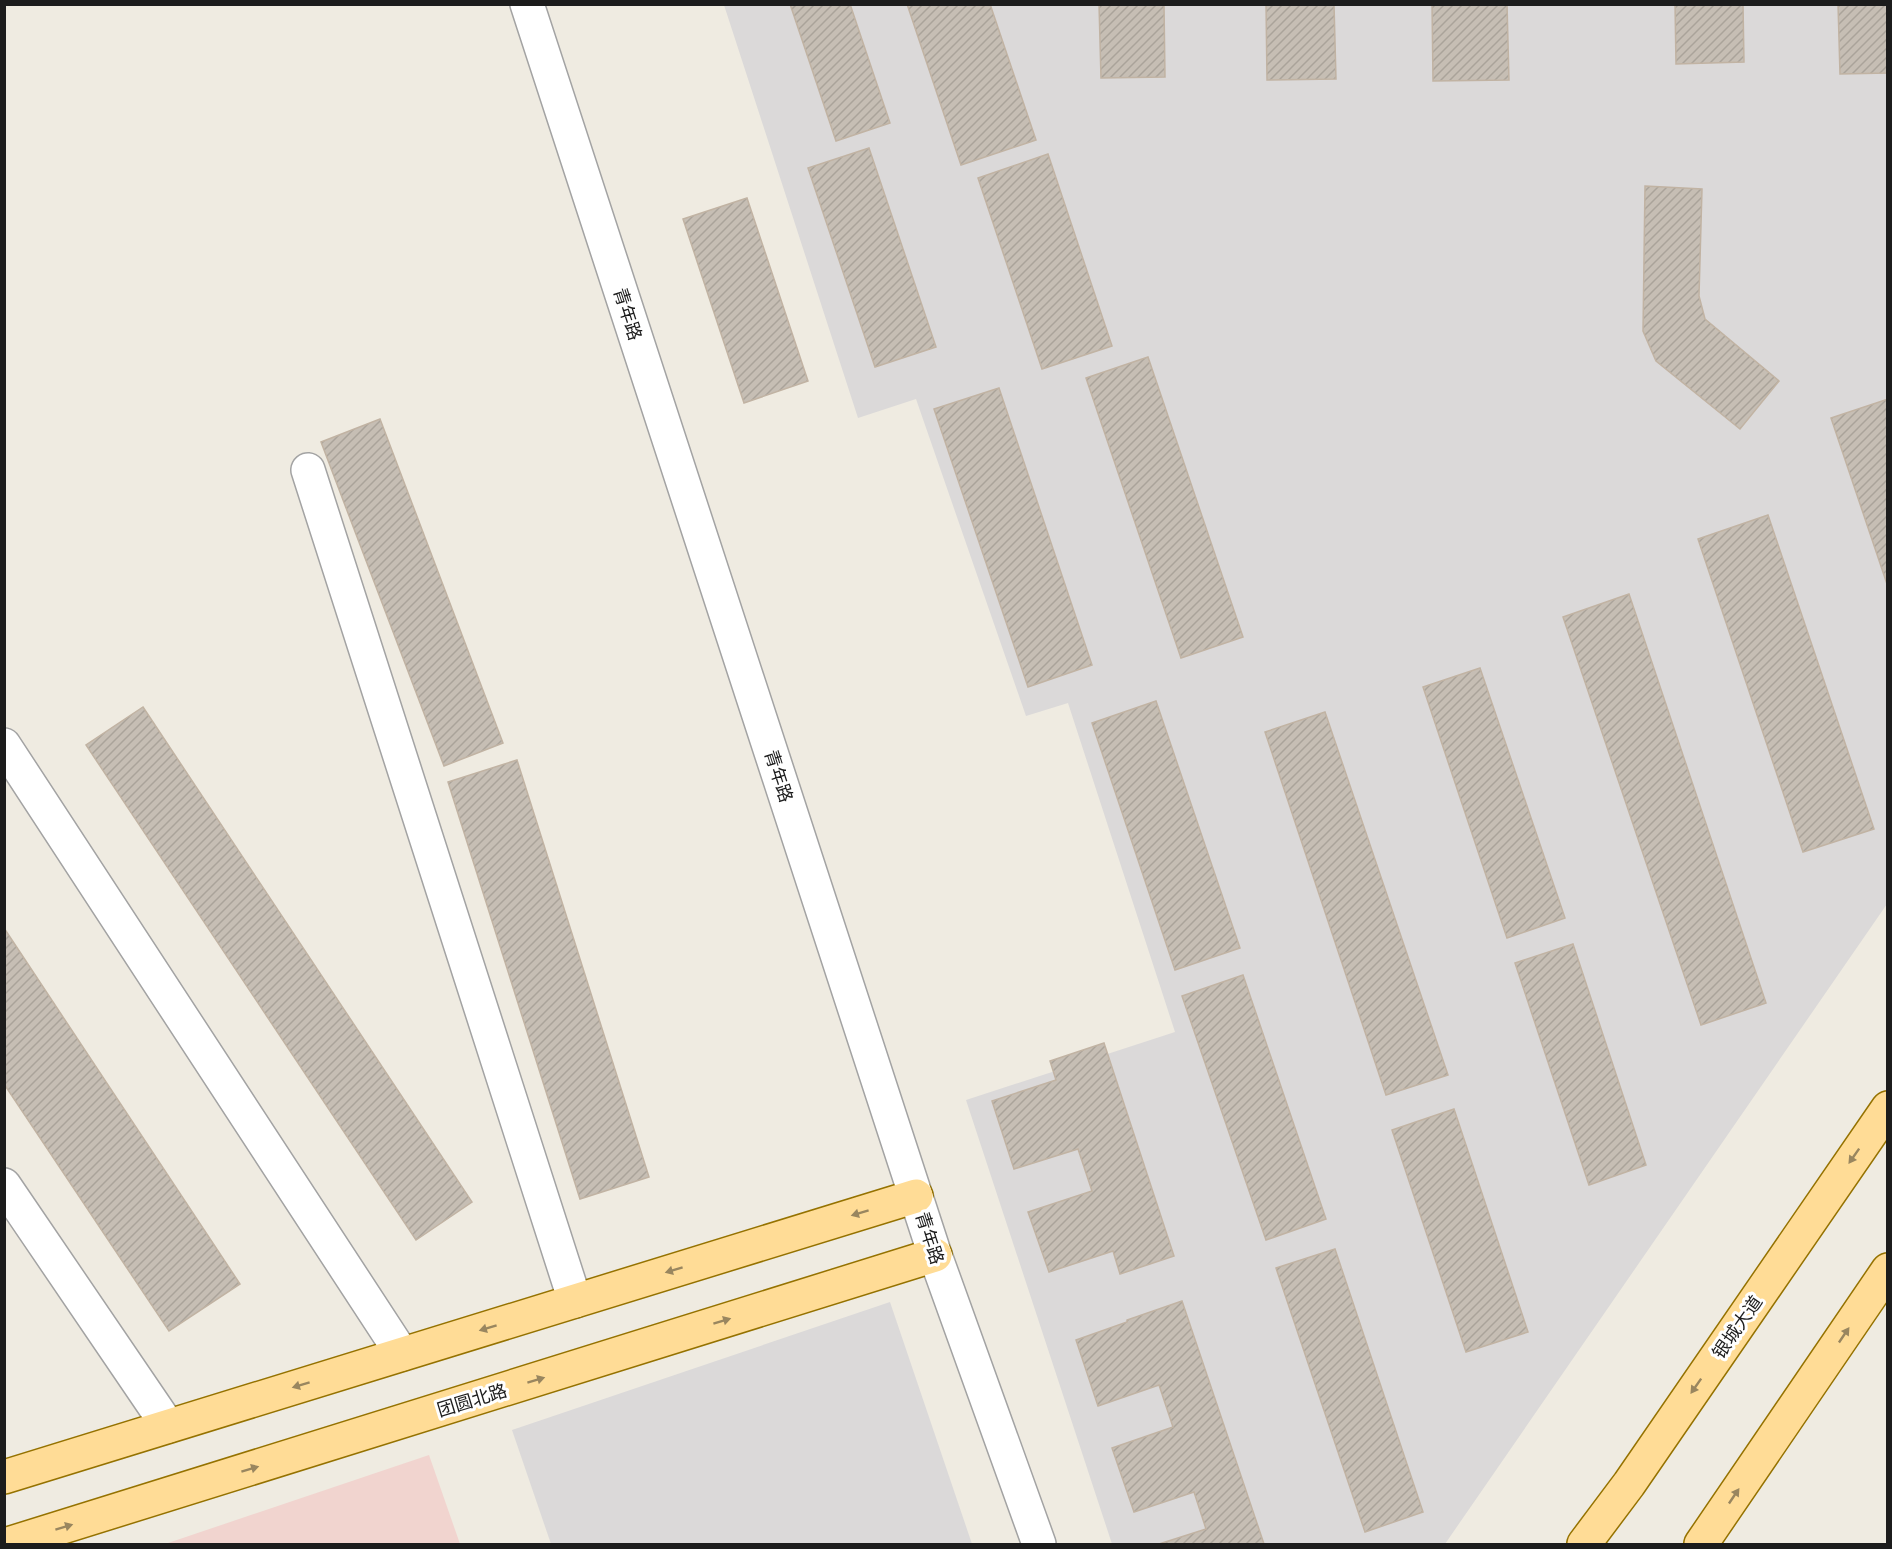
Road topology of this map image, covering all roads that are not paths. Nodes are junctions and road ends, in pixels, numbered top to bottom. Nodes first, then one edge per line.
1 (527, 4) edge
2 (308, 470) dead end
3 (4, 746) edge
4 (1887, 1108) edge
5 (4, 1185) edge
6 (916, 1196) junction
7 (935, 1255) junction
8 (1887, 1270) edge
9 (575, 1301) junction
10 (402, 1354) junction
11 (168, 1426) junction
12 (4, 1477) edge
13 (8, 1545) edge
14 (1039, 1545) edge
15 (1584, 1545) edge
16 (1701, 1545) edge

1 - 6 street, 青年路
2 - 9 street
3 - 10 street
4 -> 15 main road, 银城大道
5 - 11 street
6 - 7 street, 青年路
6 -> 9 main road
13 -> 7 main road, 团圆北路
7 - 14 street, 青年路
16 -> 8 main road
9 -> 10 main road
10 -> 11 main road
11 - 12 main road

